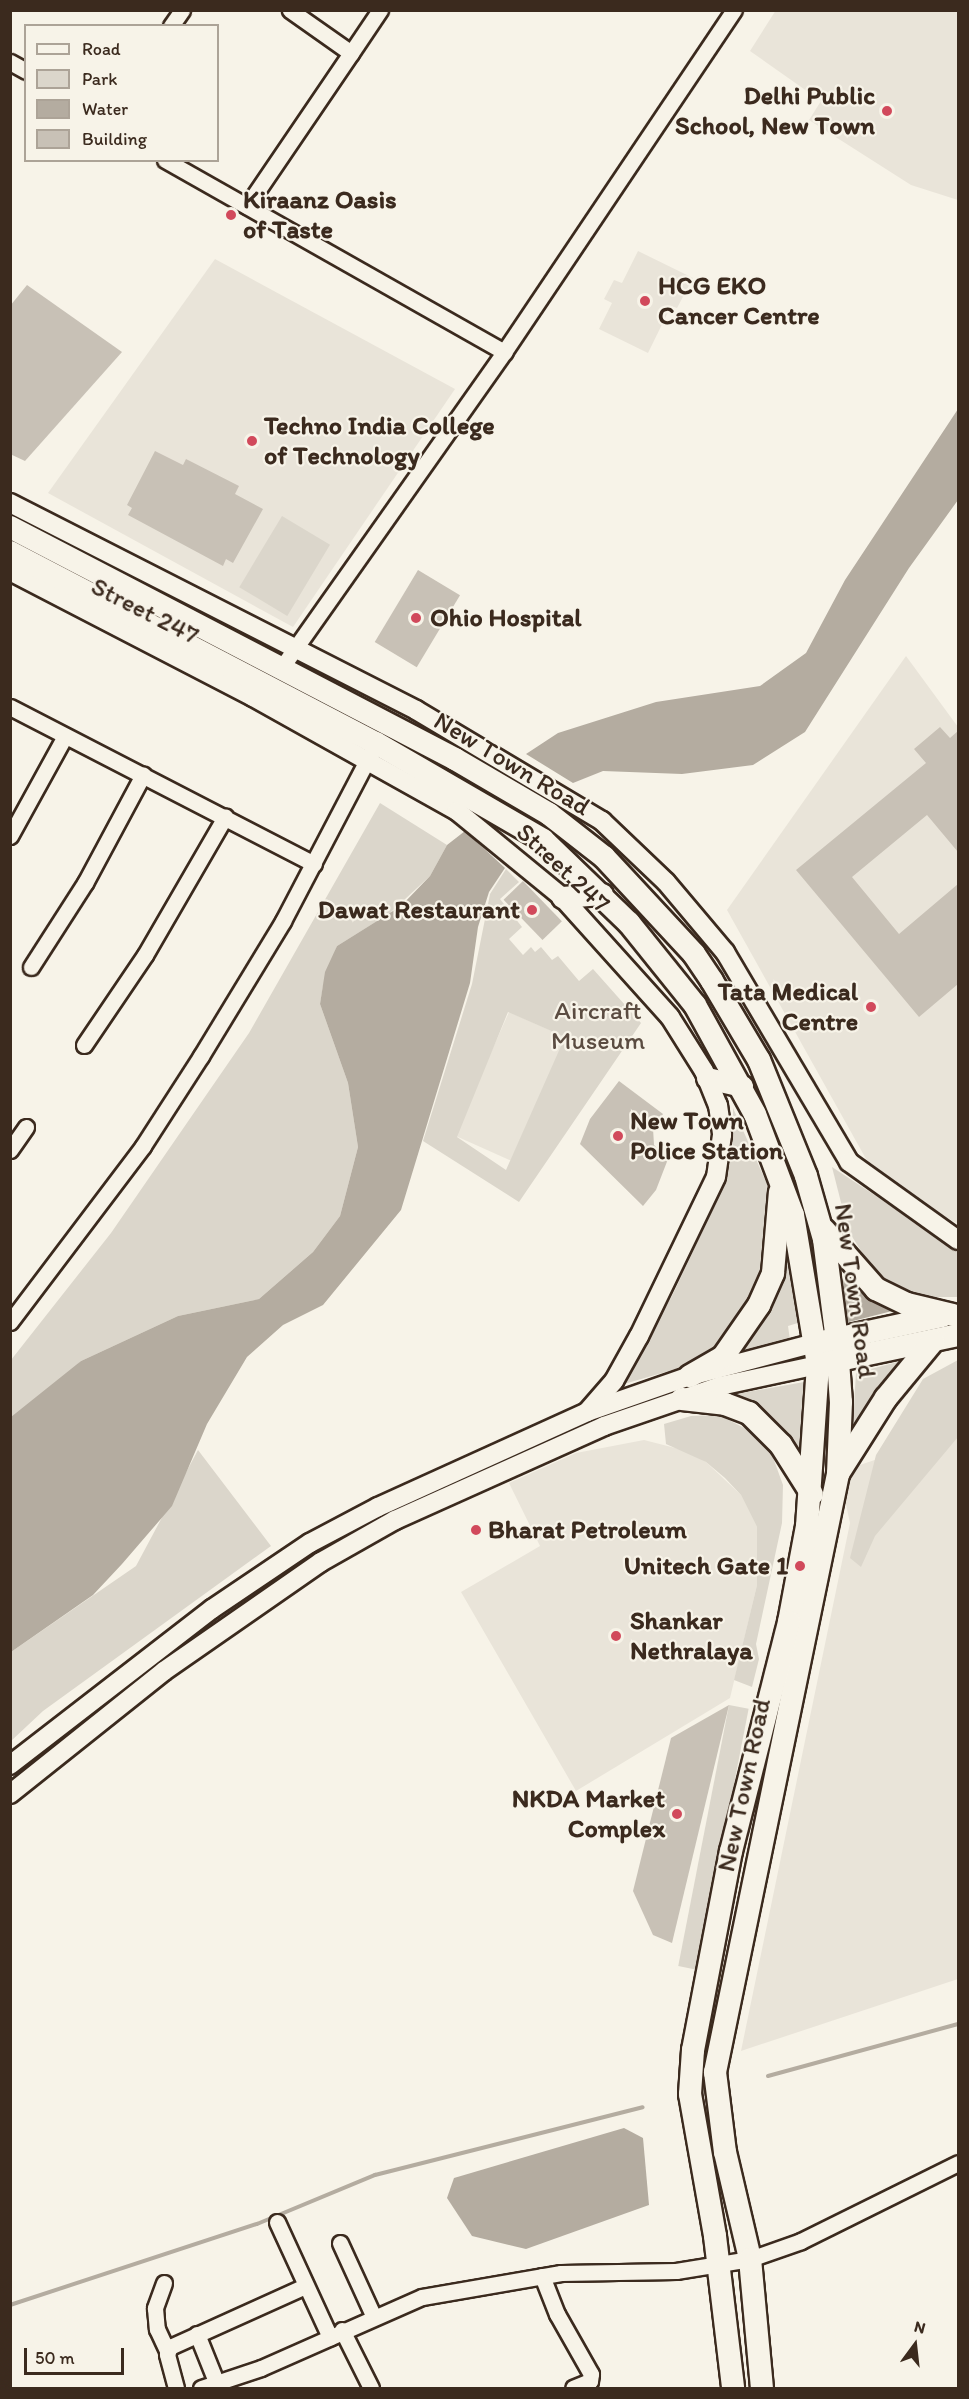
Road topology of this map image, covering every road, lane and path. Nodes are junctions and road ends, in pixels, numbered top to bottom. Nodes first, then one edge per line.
1 (182, 10) edge
2 (290, 10) edge
3 (380, 10) edge
4 (734, 10) edge
5 (172, 24) edge
6 (351, 53) junction
7 (10, 62) edge
8 (24, 70) edge
9 (169, 162) edge
10 (247, 206) junction
11 (504, 351) junction
12 (10, 503) edge
13 (10, 526) edge
14 (10, 552) edge
15 (10, 571) edge
16 (294, 646) junction
17 (282, 667) junction
18 (10, 707) edge
19 (65, 736) junction
20 (372, 751) junction
21 (143, 775) junction
22 (225, 817) junction
23 (10, 836) edge
24 (314, 864) junction
25 (602, 894) junction
26 (562, 897) junction
27 (31, 967) dead end
28 (84, 1045) dead end
29 (707, 1078) junction
30 (742, 1086) junction
31 (26, 1127) dead end
32 (10, 1150) edge
33 (780, 1180) junction
34 (820, 1224) junction
35 (958, 1240) edge
36 (957, 1321) edge
37 (10, 1322) edge
38 (933, 1341) junction
39 (827, 1352) junction
40 (690, 1376) junction
41 (682, 1399) junction
42 (587, 1412) junction
43 (838, 1474) junction
44 (812, 1494) junction
45 (310, 1543) junction
46 (321, 1562) junction
47 (10, 1766) edge
48 (10, 1794) edge
49 (958, 2163) edge
50 (277, 2222) dead end
51 (340, 2243) dead end
52 (750, 2259) junction
53 (719, 2266) junction
54 (542, 2276) junction
55 (164, 2283) dead end
56 (305, 2286) junction
57 (373, 2315) junction
58 (336, 2333) junction
59 (197, 2334) junction
60 (167, 2350) junction
61 (217, 2384) junction
62 (176, 2388) edge
63 (201, 2388) edge
64 (371, 2388) edge
65 (573, 2388) edge
66 (733, 2388) edge
67 (762, 2388) edge

1 - 5 street
2 - 6 street
3 - 6 street
4 - 11 street
6 - 10 street
7 - 8 street
9 - 10 street
10 - 11 street
11 - 16 street
12 - 16 street
13 - 17 main road, New Town Road
14 - 20 main road
15 - 20 street, Street 247
16 - 17 street
16 - 35 street
17 - 34 main road, New Town Road
18 - 19 street
19 - 21 street
19 - 23 street
20 - 24 street
20 - 25 main road
20 - 26 street, Street 247
21 - 22 street
21 - 27 street
22 - 24 street
22 - 28 street
24 - 37 street
25 - 26 main road
25 - 30 main road
26 - 29 street, Street 247
29 - 30 main road
29 - 42 street, Street 247
30 - 33 main road
31 - 32 street
33 - 39 main road
33 - 40 main road
34 - 36 main road
34 - 39 main road, New Town Road
36 - 38 main road
36 - 39 main road
38 - 39 main road
38 - 43 main road
39 - 40 street
39 - 41 street
39 - 43 main road, New Town Road
39 - 44 main road
40 - 42 street
41 - 44 main road
41 - 46 street
42 - 45 street
43 - 52 main road, New Town Road
44 - 53 main road
45 - 46 street
45 - 47 street
46 - 48 street
49 - 52 street
50 - 56 street
51 - 57 street
52 - 53 street
52 - 67 main road, New Town Road
53 - 54 street
53 - 66 main road
54 - 57 street
54 - 65 street
55 - 60 street
56 - 58 street
56 - 59 street
57 - 58 street
58 - 61 street
58 - 64 street
59 - 60 street
59 - 61 street
60 - 62 street
61 - 63 street

